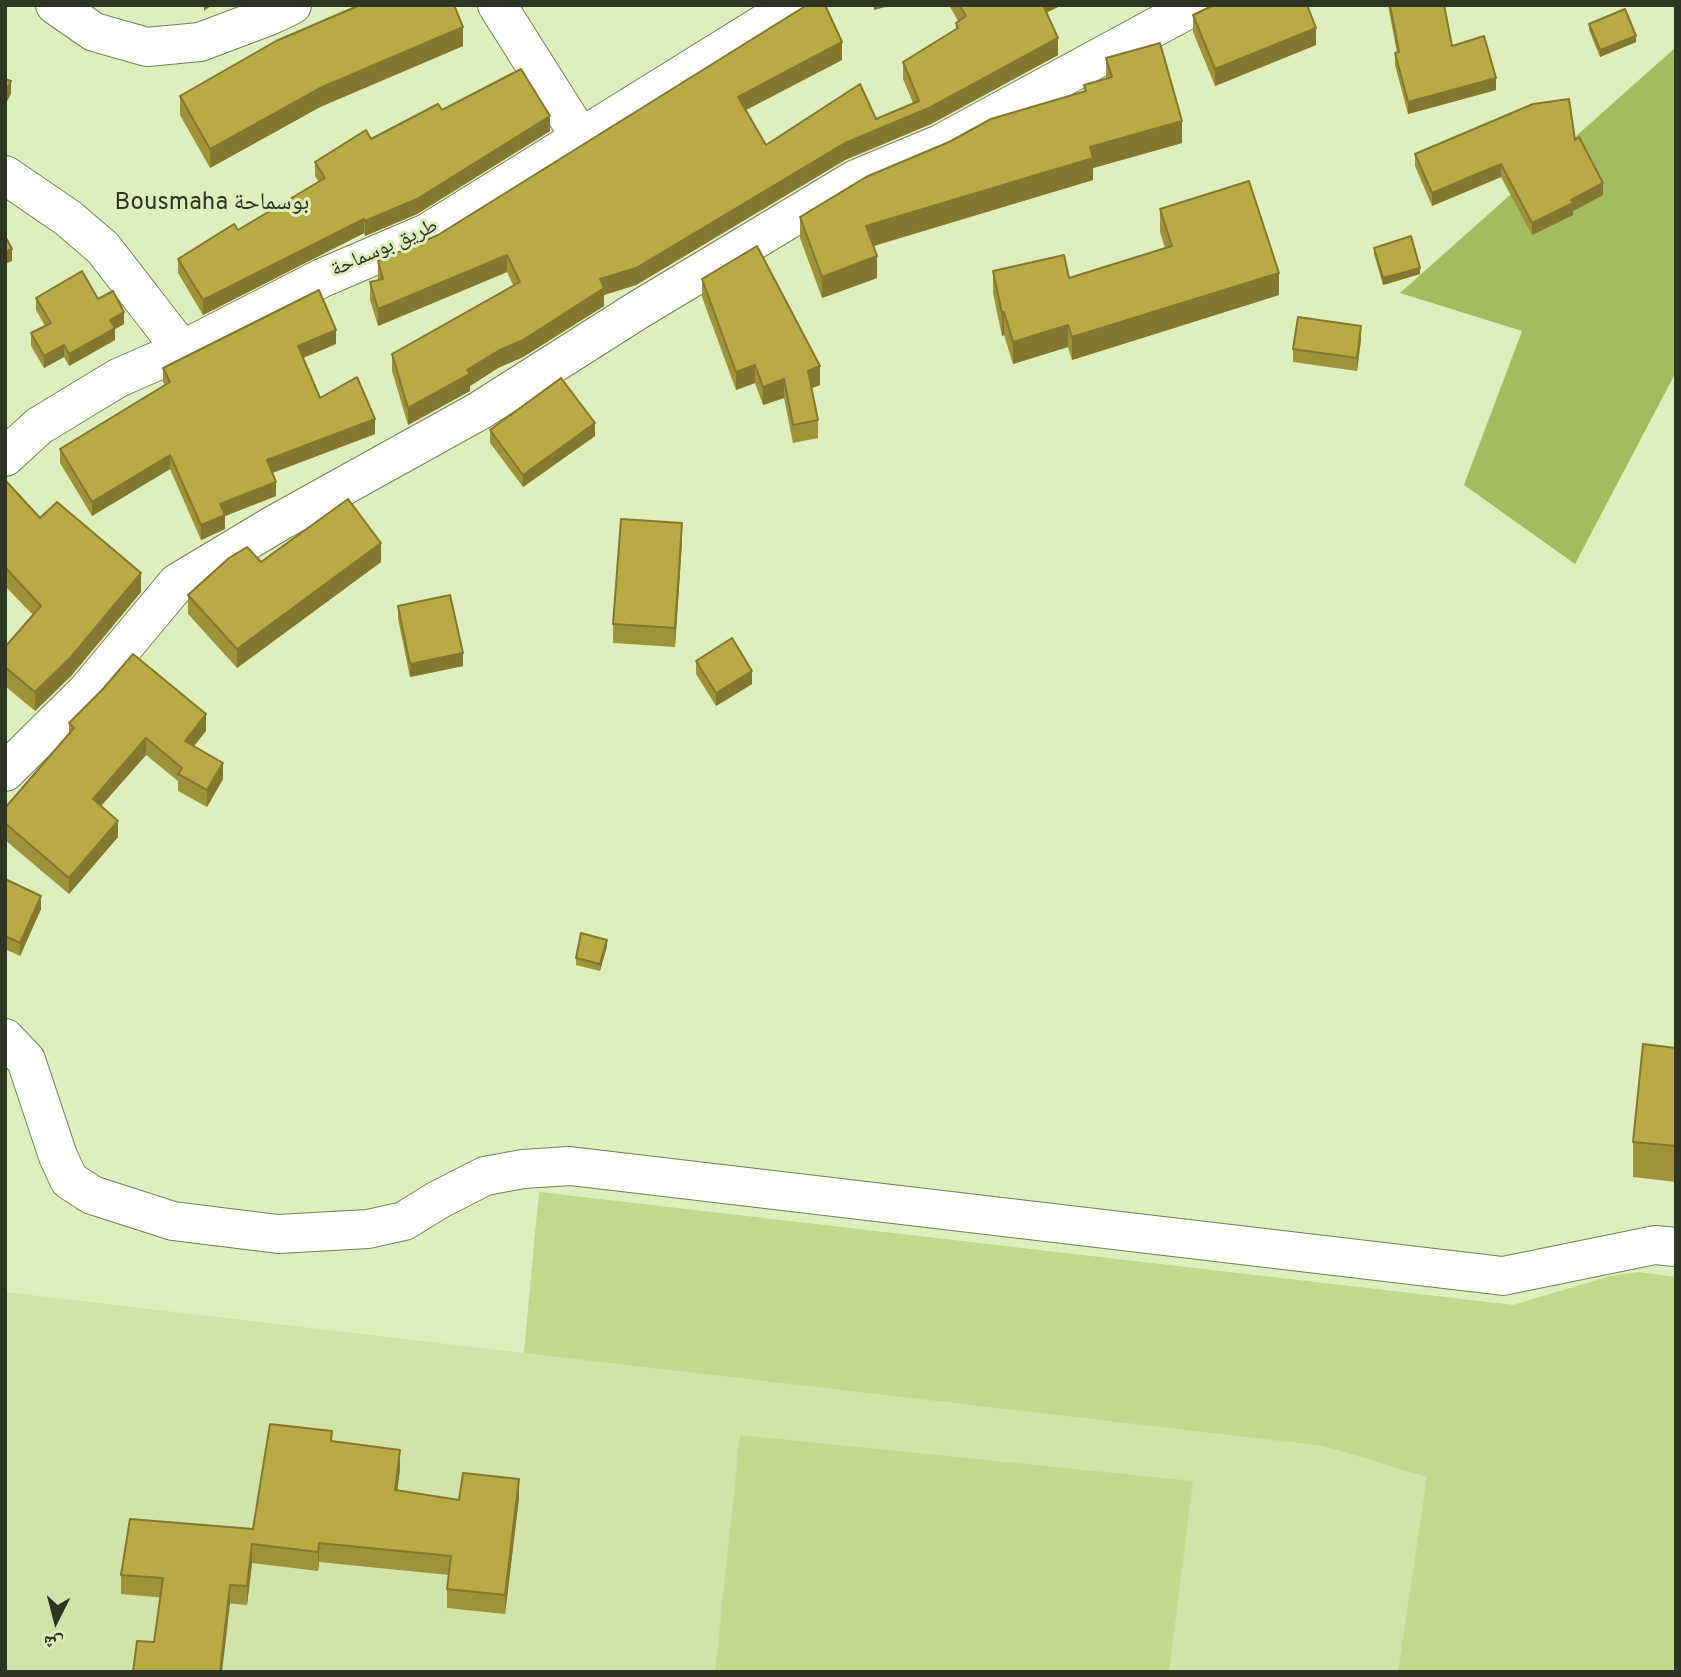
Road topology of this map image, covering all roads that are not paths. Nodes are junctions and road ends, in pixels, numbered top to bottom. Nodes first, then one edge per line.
1 (55, 5) edge
2 (292, 5) edge
3 (497, 5) edge
4 (794, 5) edge
5 (1196, 5) edge
6 (581, 138) junction
7 (5, 175) edge
8 (181, 350) junction
9 (5, 457) edge
10 (5, 772) edge
11 (5, 1038) edge
12 (1676, 1247) edge

1 - 2 street
3 - 6 street
4 - 6 street, طريق بوسماحة
5 - 10 street
6 - 8 street, طريق بوسماحة
7 - 8 street
8 - 9 street, طريق بوسماحة
11 - 12 street

